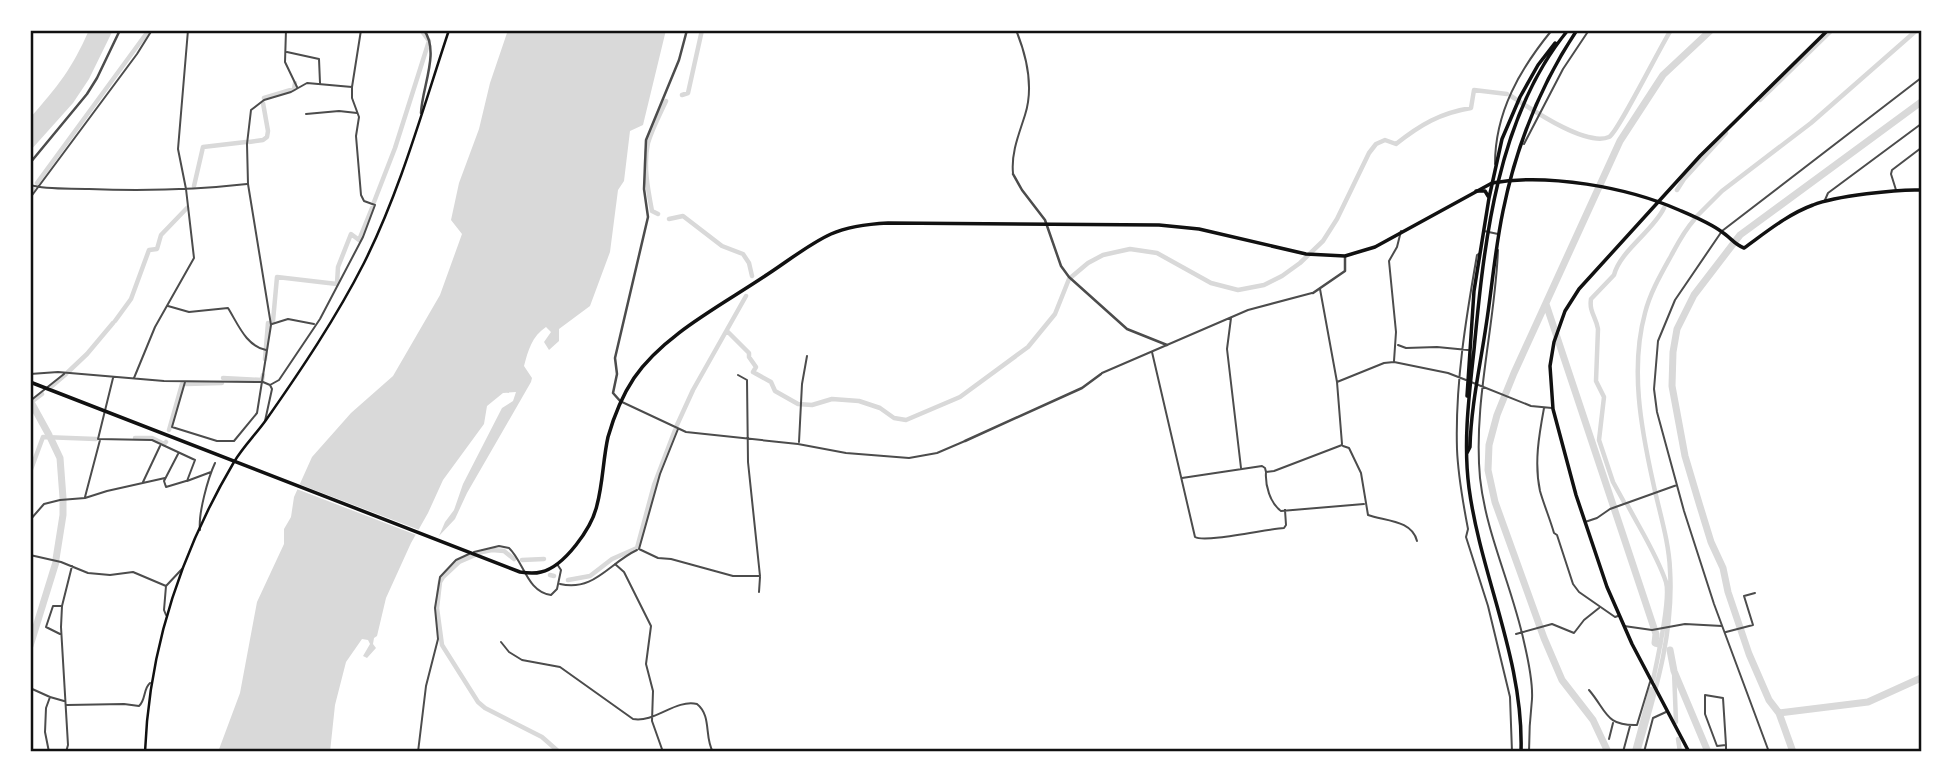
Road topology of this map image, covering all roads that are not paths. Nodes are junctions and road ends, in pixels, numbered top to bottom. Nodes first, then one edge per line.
1 (120, 30) edge
2 (152, 30) edge
3 (188, 30) edge
4 (285, 30) edge
5 (362, 30) edge
6 (424, 30) edge
7 (449, 30) edge
8 (687, 30) edge
9 (1016, 30) edge
10 (1552, 30) edge
11 (1568, 30) edge
12 (1577, 30) edge
13 (1589, 30) edge
14 (1828, 30) edge
15 (1536, 51) junction
16 (286, 52) junction
17 (1540, 54) dead end
18 (1921, 78) edge
19 (320, 83) junction
20 (352, 87) junction
21 (297, 88) junction
22 (1522, 98) junction
23 (1539, 106) junction
24 (358, 113) junction
25 (421, 113) junction
26 (306, 114) dead end
27 (1921, 124) edge
28 (1921, 148) edge
29 (30, 163) edge
30 (1013, 174) joint
31 (1495, 176) junction
32 (1510, 180) junction
33 (1492, 183) junction
34 (30, 184) edge
35 (248, 184) junction
36 (40, 187) junction
37 (187, 190) junction
38 (1921, 190) edge
39 (1476, 191) junction
40 (1896, 191) junction
41 (30, 198) edge
42 (1489, 198) junction
43 (1660, 202) junction
44 (1825, 202) junction
45 (1047, 225) junction
46 (1401, 230) junction
47 (1484, 232) junction
48 (1723, 232) junction
49 (1499, 234) junction
50 (1481, 252) junction
51 (1345, 256) junction
52 (1321, 289) junction
53 (1313, 293) joint
54 (167, 306) junction
55 (1469, 307) junction
56 (1491, 311) junction
57 (1231, 318) junction
58 (271, 325) junction
59 (315, 325) junction
60 (1167, 345) junction
61 (1396, 345) junction
62 (267, 350) junction
63 (1464, 350) junction
64 (1152, 352) junction
65 (1486, 353) junction
66 (807, 356) dead end
67 (1394, 362) junction
68 (65, 373) junction
69 (30, 374) edge
70 (1101, 374) joint
71 (738, 375) dead end
72 (114, 377) junction
73 (134, 378) junction
74 (1461, 379) junction
75 (30, 382) edge
76 (185, 382) junction
77 (263, 382) junction
78 (1337, 382) junction
79 (270, 385) junction
80 (1483, 386) junction
81 (47, 388) junction
82 (1460, 394) junction
83 (1483, 396) junction
84 (30, 401) edge
85 (621, 402) junction
86 (1468, 405) junction
87 (1544, 408) junction
88 (1553, 408) junction
89 (105, 410) junction
90 (1470, 411) junction
91 (264, 423) junction
92 (678, 429) junction
93 (748, 439) junction
94 (100, 440) junction
95 (965, 441) joint
96 (168, 442) dead end
97 (798, 444) junction
98 (160, 445) junction
99 (1342, 445) junction
100 (165, 447) junction
101 (178, 453) junction
102 (234, 462) junction
103 (215, 463) dead end
104 (1241, 469) junction
105 (211, 472) junction
106 (1266, 472) junction
107 (165, 478) junction
108 (1181, 478) junction
109 (187, 481) junction
110 (143, 484) junction
111 (1677, 485) junction
112 (85, 499) junction
113 (1365, 503) junction
114 (1285, 510) junction
115 (30, 520) edge
116 (1584, 522) junction
117 (200, 530) junction
118 (1417, 541) dead end
119 (639, 550) junction
120 (30, 555) edge
121 (557, 564) junction
122 (615, 564) junction
123 (72, 566) junction
124 (183, 569) junction
125 (760, 576) junction
126 (559, 583) junction
127 (166, 586) junction
128 (759, 593) dead end
129 (1755, 593) dead end
130 (62, 606) junction
131 (1600, 607) junction
132 (166, 615) junction
133 (1619, 615) junction
134 (1623, 625) junction
135 (1722, 626) junction
136 (1522, 632) junction
137 (1725, 633) junction
138 (61, 634) junction
139 (1516, 634) dead end
140 (1496, 637) junction
141 (1502, 637) dead end
142 (501, 642) dead end
143 (150, 683) junction
144 (1652, 683) junction
145 (30, 688) edge
146 (1589, 690) dead end
147 (50, 697) junction
148 (65, 701) junction
149 (65, 706) junction
150 (1667, 712) junction
151 (652, 717) junction
152 (1614, 722) junction
153 (1630, 725) junction
154 (1609, 739) dead end
155 (1726, 745) junction
156 (49, 752) edge
157 (66, 752) edge
158 (145, 752) edge
159 (418, 752) edge
160 (663, 752) edge
161 (713, 752) edge
162 (1512, 752) edge
163 (1521, 752) edge
164 (1529, 752) edge
165 (1623, 752) edge
166 (1644, 752) edge
167 (1689, 752) edge
168 (1726, 752) edge
169 (1769, 752) edge

1 - 29 street
2 - 36 street
3 - 37 street
4 - 16 street
5 - 20 street
6 - 25 street
7 - 25 main road
8 - 85 street
9 - 30 street
10 - 15 street
11 - 22 main road
12 - 23 main road
13 - 23 street
14 - 43 main road
15 - 17 street
15 - 31 street
16 - 19 street
16 - 21 street
18 - 48 street
19 - 20 street
19 - 21 street
20 - 24 street
21 - 35 street
22 - 31 main road
22 - 86 main road
23 - 32 main road
24 - 26 street
24 - 59 street
25 - 91 main road
27 - 44 street
28 - 40 street
30 - 45 street
31 - 33 main road
32 - 33 main road
32 - 43 main road
32 - 49 main road
33 - 39 main road
33 - 42 main road
34 - 36 street
35 - 37 street
35 - 58 street
36 - 37 street
36 - 41 street
37 - 54 street
38 - 40 main road
39 - 42 main road
39 - 46 main road
40 - 44 main road
42 - 47 main road
43 - 48 main road
43 - 88 main road
44 - 48 main road
45 - 51 main road
45 - 60 street
45 - 85 main road
46 - 51 main road
46 - 61 street
47 - 49 street
47 - 50 main road
48 - 111 street
49 - 56 street
49 - 90 main road
50 - 55 street
50 - 86 main road
51 - 52 street
52 - 53 street
52 - 78 street
53 - 57 street
54 - 62 street
54 - 73 street
55 - 56 street
55 - 63 street
56 - 65 street
57 - 60 street
57 - 104 street
58 - 59 street
58 - 62 street
59 - 79 street
60 - 64 street
61 - 63 street
61 - 67 street
62 - 77 street
63 - 65 street
63 - 74 street
64 - 70 street
64 - 108 street
65 - 80 street
66 - 97 street
67 - 74 street
67 - 78 street
68 - 69 street
68 - 72 street
68 - 81 street
70 - 95 street
71 - 93 street
72 - 73 street
72 - 89 street
73 - 76 street
74 - 80 street
74 - 82 street
75 - 81 main road
76 - 77 street
76 - 77 street
77 - 79 street
78 - 99 street
79 - 91 street
80 - 83 street
80 - 87 street
81 - 84 street
81 - 89 main road
82 - 83 street
82 - 140 street
83 - 136 street
85 - 92 street
85 - 121 main road
86 - 90 main road
87 - 88 street
87 - 131 street
88 - 116 main road
89 - 94 street
89 - 102 main road
90 - 163 main road
91 - 102 main road
92 - 93 street
92 - 119 street
93 - 97 street
93 - 125 street
94 - 98 street
94 - 112 street
95 - 97 street
96 - 100 street
98 - 100 street
98 - 110 street
99 - 106 street
99 - 113 street
100 - 101 street
101 - 107 street
101 - 109 street
102 - 117 main road
102 - 121 main road
103 - 105 street
104 - 106 street
104 - 108 street
105 - 109 street
105 - 117 street
106 - 114 street
107 - 109 street
107 - 110 street
108 - 114 street
110 - 112 street
111 - 116 street
111 - 135 street
112 - 115 street
113 - 114 street
113 - 118 street
116 - 133 main road
117 - 124 main road
119 - 122 street
119 - 125 street
120 - 123 street
121 - 126 street
122 - 126 street
122 - 151 street
123 - 127 street
123 - 130 street
124 - 127 street
124 - 132 main road
125 - 128 street
126 - 159 street
127 - 132 street
129 - 137 street
130 - 138 street
130 - 138 street
131 - 133 street
131 - 136 street
132 - 143 main road
133 - 134 main road
134 - 135 street
134 - 144 main road
135 - 137 street
136 - 139 street
136 - 164 street
137 - 169 street
138 - 148 street
140 - 141 street
140 - 162 street
142 - 151 street
143 - 149 street
143 - 158 main road
144 - 150 main road
144 - 153 street
145 - 147 street
146 - 152 street
147 - 148 street
147 - 156 street
148 - 149 street
149 - 157 street
150 - 166 street
150 - 167 main road
151 - 160 street
151 - 161 street
152 - 153 street
152 - 154 street
153 - 165 street
155 - 155 street
155 - 168 street

